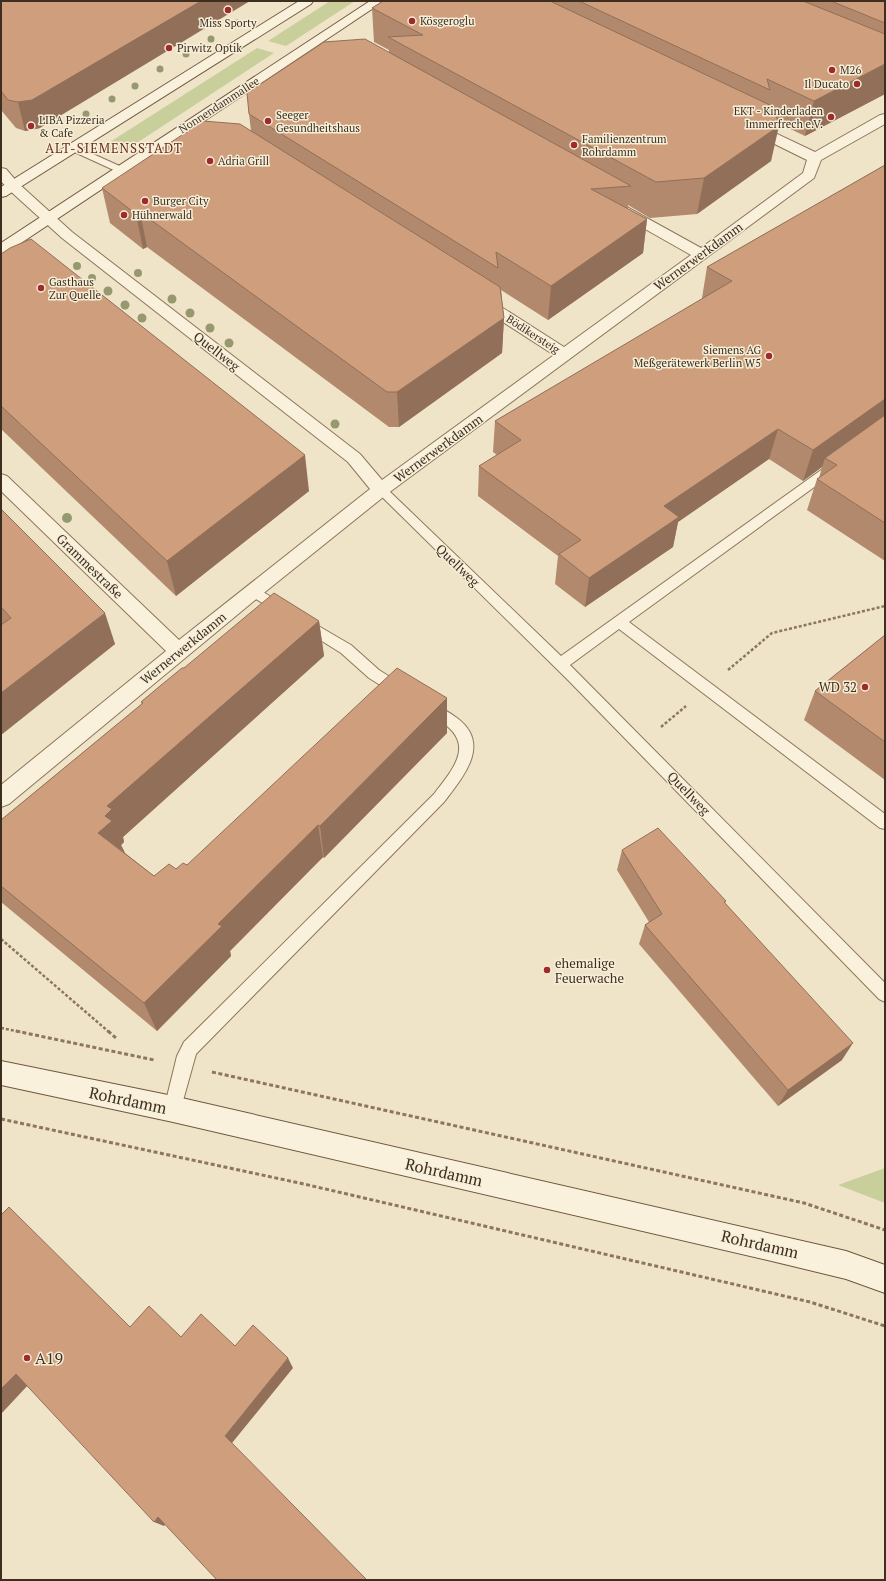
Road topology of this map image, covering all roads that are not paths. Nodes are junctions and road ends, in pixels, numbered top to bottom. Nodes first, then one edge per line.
1 (307, 1) edge
2 (378, 1) edge
3 (320, 39) junction
4 (333, 46) edge
5 (885, 118) edge
6 (198, 120) junction
7 (738, 121) edge
8 (213, 129) edge
9 (73, 148) junction
10 (816, 158) junction
11 (121, 170) junction
12 (1, 172) edge
13 (7, 189) edge
14 (607, 201) edge
15 (48, 218) junction
16 (1, 250) edge
17 (701, 254) junction
18 (463, 289) edge
19 (565, 355) junction
20 (846, 458) edge
21 (1, 480) edge
22 (380, 490) junction
23 (253, 591) junction
24 (619, 622) junction
25 (178, 652) junction
26 (561, 664) junction
27 (1, 798) edge
28 (885, 823) edge
29 (885, 994) edge
30 (1, 1073) edge
31 (173, 1109) junction
32 (885, 1279) edge

1 - 9 street
2 - 3 street, Nonnendammallee
3 - 4 street
3 - 6 street, Nonnendammallee
5 - 10 street
6 - 8 street
6 - 11 street, Nonnendammallee
7 - 10 street
9 - 11 lane
9 - 13 street
10 - 17 street, Wernerwerkdamm
11 - 15 street, Nonnendammallee
12 - 13 street, Quellweg
13 - 15 street, Quellweg
14 - 17 street
15 - 16 street, Nonnendammallee
15 - 22 street, Quellweg
17 - 19 street, Wernerwerkdamm
18 - 19 street, Bödikersteig
19 - 22 street, Wernerwerkdamm
20 - 24 lane
21 - 25 street, Grammestraße
22 - 23 street, Wernerwerkdamm
22 - 26 lane, Quellweg
23 - 25 street, Wernerwerkdamm
23 - 31 lane
24 - 26 lane
24 - 28 lane
25 - 27 street, Wernerwerkdamm
26 - 29 lane, Quellweg
30 - 31 street, Rohrdamm
31 - 32 street, Rohrdamm

